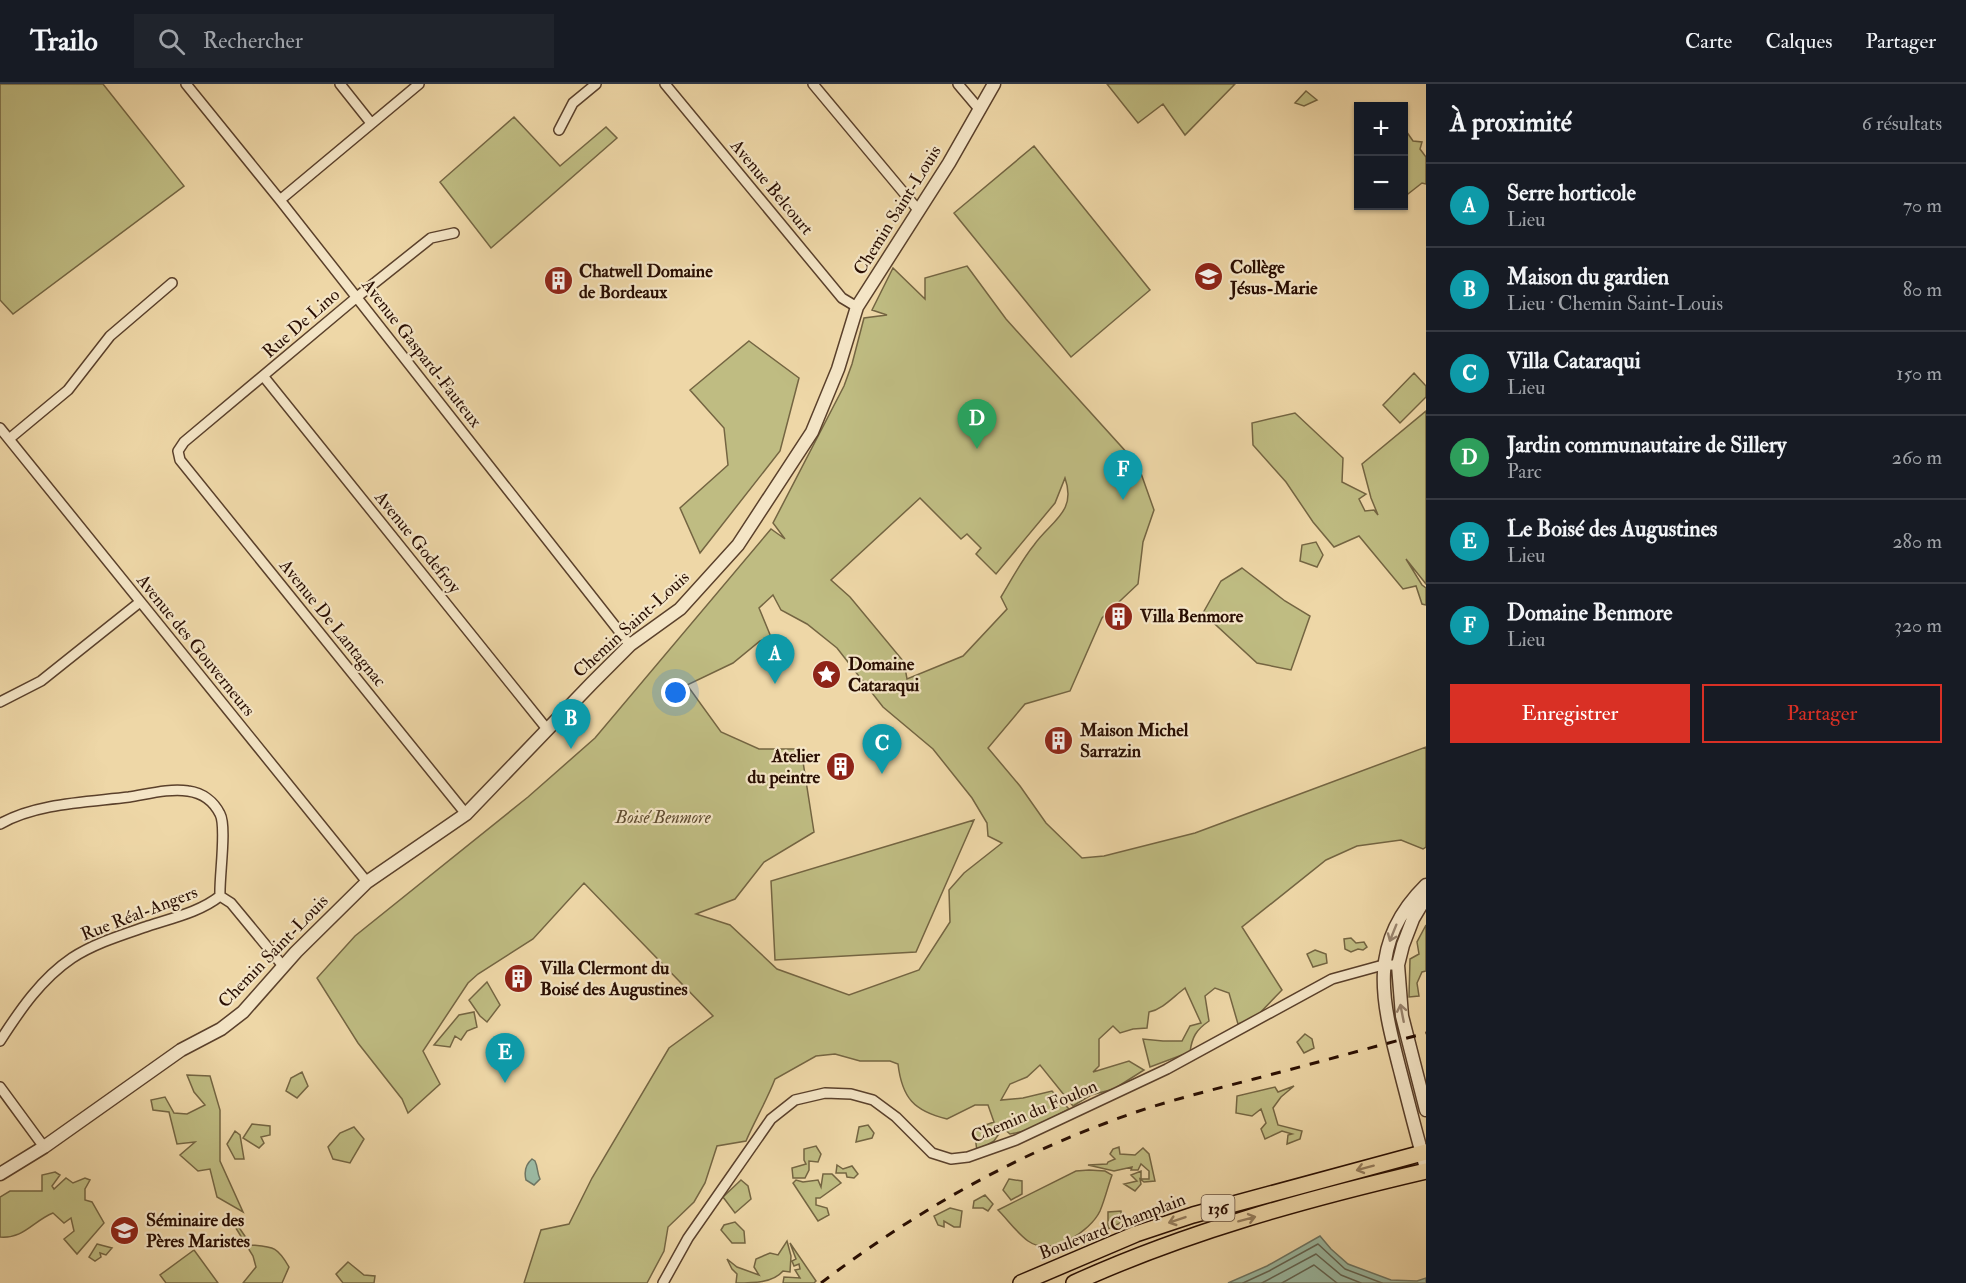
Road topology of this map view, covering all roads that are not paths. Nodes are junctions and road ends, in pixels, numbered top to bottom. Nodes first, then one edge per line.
1 (186, 84) edge
2 (340, 84) edge
3 (419, 84) edge
4 (596, 84) edge
5 (665, 84) edge
6 (813, 84) edge
7 (958, 84) edge
8 (994, 84) edge
9 (980, 110) junction
10 (371, 123) junction
11 (559, 130) dead end
12 (280, 200) junction
13 (920, 211) junction
14 (454, 233) dead end
15 (172, 283) dead end
16 (357, 297) junction
17 (857, 307) junction
18 (264, 377) junction
19 (0, 428) edge
20 (9, 439) junction
21 (178, 451) joint
22 (140, 602) junction
23 (630, 645) junction
24 (0, 702) edge
25 (547, 729) junction
26 (465, 814) junction
27 (0, 824) edge
28 (367, 882) junction
29 (1426, 885) edge
30 (220, 896) junction
31 (1426, 897) edge
32 (1383, 965) junction
33 (1398, 965) junction
34 (283, 966) junction
35 (0, 1041) edge
36 (0, 1087) edge
37 (1426, 1110) edge
38 (44, 1147) junction
39 (1425, 1161) edge
40 (0, 1174) edge
41 (663, 1283) edge
42 (1021, 1283) edge
43 (1074, 1283) edge

1 - 12 street, Avenue Gaspard-Fauteux
2 - 10 street
3 - 10 street
4 - 11 street
5 - 17 street, Avenue Belcourt
6 - 13 street
7 - 9 street
8 - 9 street, Chemin Saint-Louis
9 - 13 street, Chemin Saint-Louis
10 - 12 street
12 - 16 street, Avenue Gaspard-Fauteux
13 - 17 street, Chemin Saint-Louis
14 - 16 street, Rue De Lino
15 - 20 street
16 - 18 street, Rue De Lino
16 - 23 street, Avenue Gaspard-Fauteux
17 - 23 street, Chemin Saint-Louis
18 - 21 street, Rue De Lino
18 - 25 street, Avenue Godefroy
19 - 20 street, Avenue des Gouverneurs
20 - 22 street, Avenue des Gouverneurs
21 - 26 street, Avenue De Lantagnac
22 - 24 street
22 - 28 street, Avenue des Gouverneurs
23 - 25 street, Chemin Saint-Louis
25 - 26 street, Chemin Saint-Louis
26 - 28 street, Chemin Saint-Louis
27 - 30 street
28 - 34 street, Chemin Saint-Louis
29 -> 32 street
30 - 34 street
30 - 35 street, Rue Réal-Angers
31 - 33 street
32 - 33 street, Chemin du Foulon
32 - 39 street
32 - 41 street, Chemin du Foulon
37 -> 33 street
34 - 38 street, Chemin Saint-Louis
36 - 38 street
38 - 40 street, Chemin Saint-Louis
39 -> 42 main road, Boulevard Champlain / 136
43 -> 39 main road, Boulevard Champlain / 136

